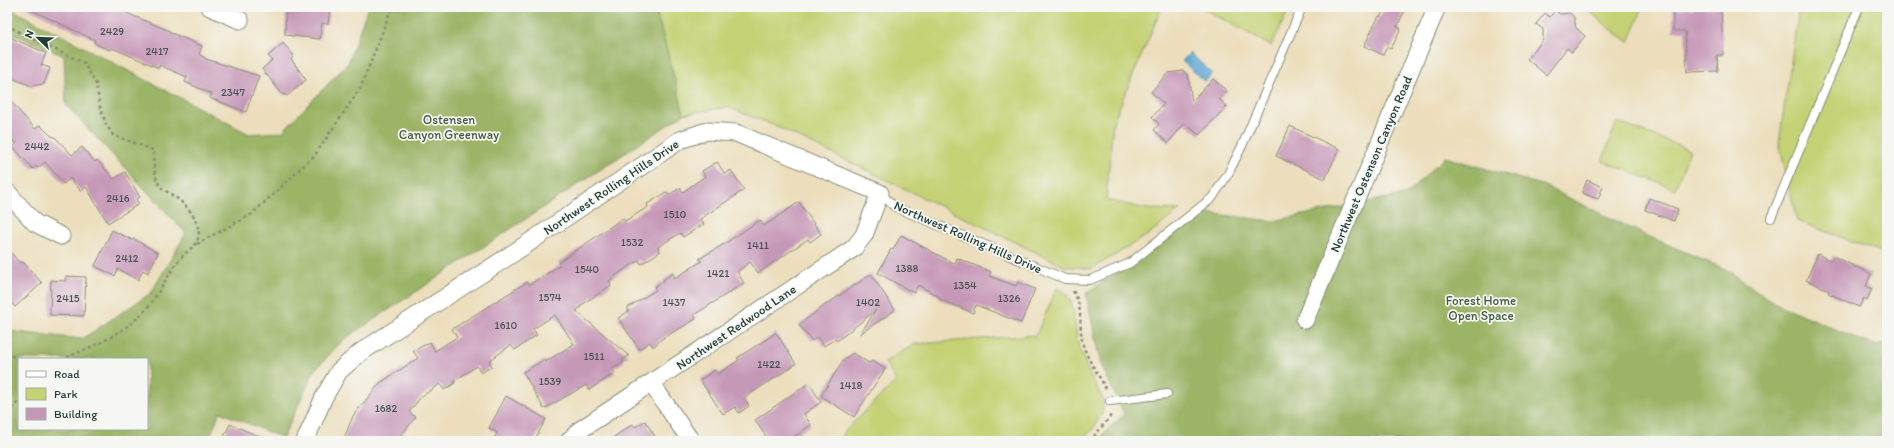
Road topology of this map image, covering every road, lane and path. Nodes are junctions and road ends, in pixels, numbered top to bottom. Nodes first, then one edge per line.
1 (210, 7) edge
2 (392, 7) edge
3 (1302, 7) edge
4 (1437, 7) edge
5 (1859, 7) edge
6 (240, 20) dead end
7 (7, 25) edge
8 (7, 192) edge
9 (880, 193) junction
10 (1771, 218) dead end
11 (61, 236) dead end
12 (197, 244) junction
13 (1065, 279) junction
14 (1306, 320) dead end
15 (7, 351) edge
16 (65, 358) edge
17 (18, 361) edge
18 (651, 383) junction
19 (1168, 394) dead end
20 (1110, 401) junction
21 (18, 402) edge
22 (7, 413) edge
23 (305, 441) edge
24 (569, 441) edge
25 (691, 441) edge
26 (1090, 441) edge

1 - 6 street
2 - 12 path
3 - 13 lane, Northwest Rolling Hills Drive
4 - 14 street, Northwest Ostenson Canyon Road
5 - 10 lane
7 - 12 path
8 - 11 street
9 - 13 lane, Northwest Rolling Hills Drive
9 - 18 street, Northwest Redwood Lane
9 - 23 street, Northwest Rolling Hills Drive
12 - 16 path
13 - 20 path
15 - 17 path
18 - 24 street, Northwest Redwood Lane
18 - 25 street
19 - 20 lane
20 - 26 path
21 - 22 path

